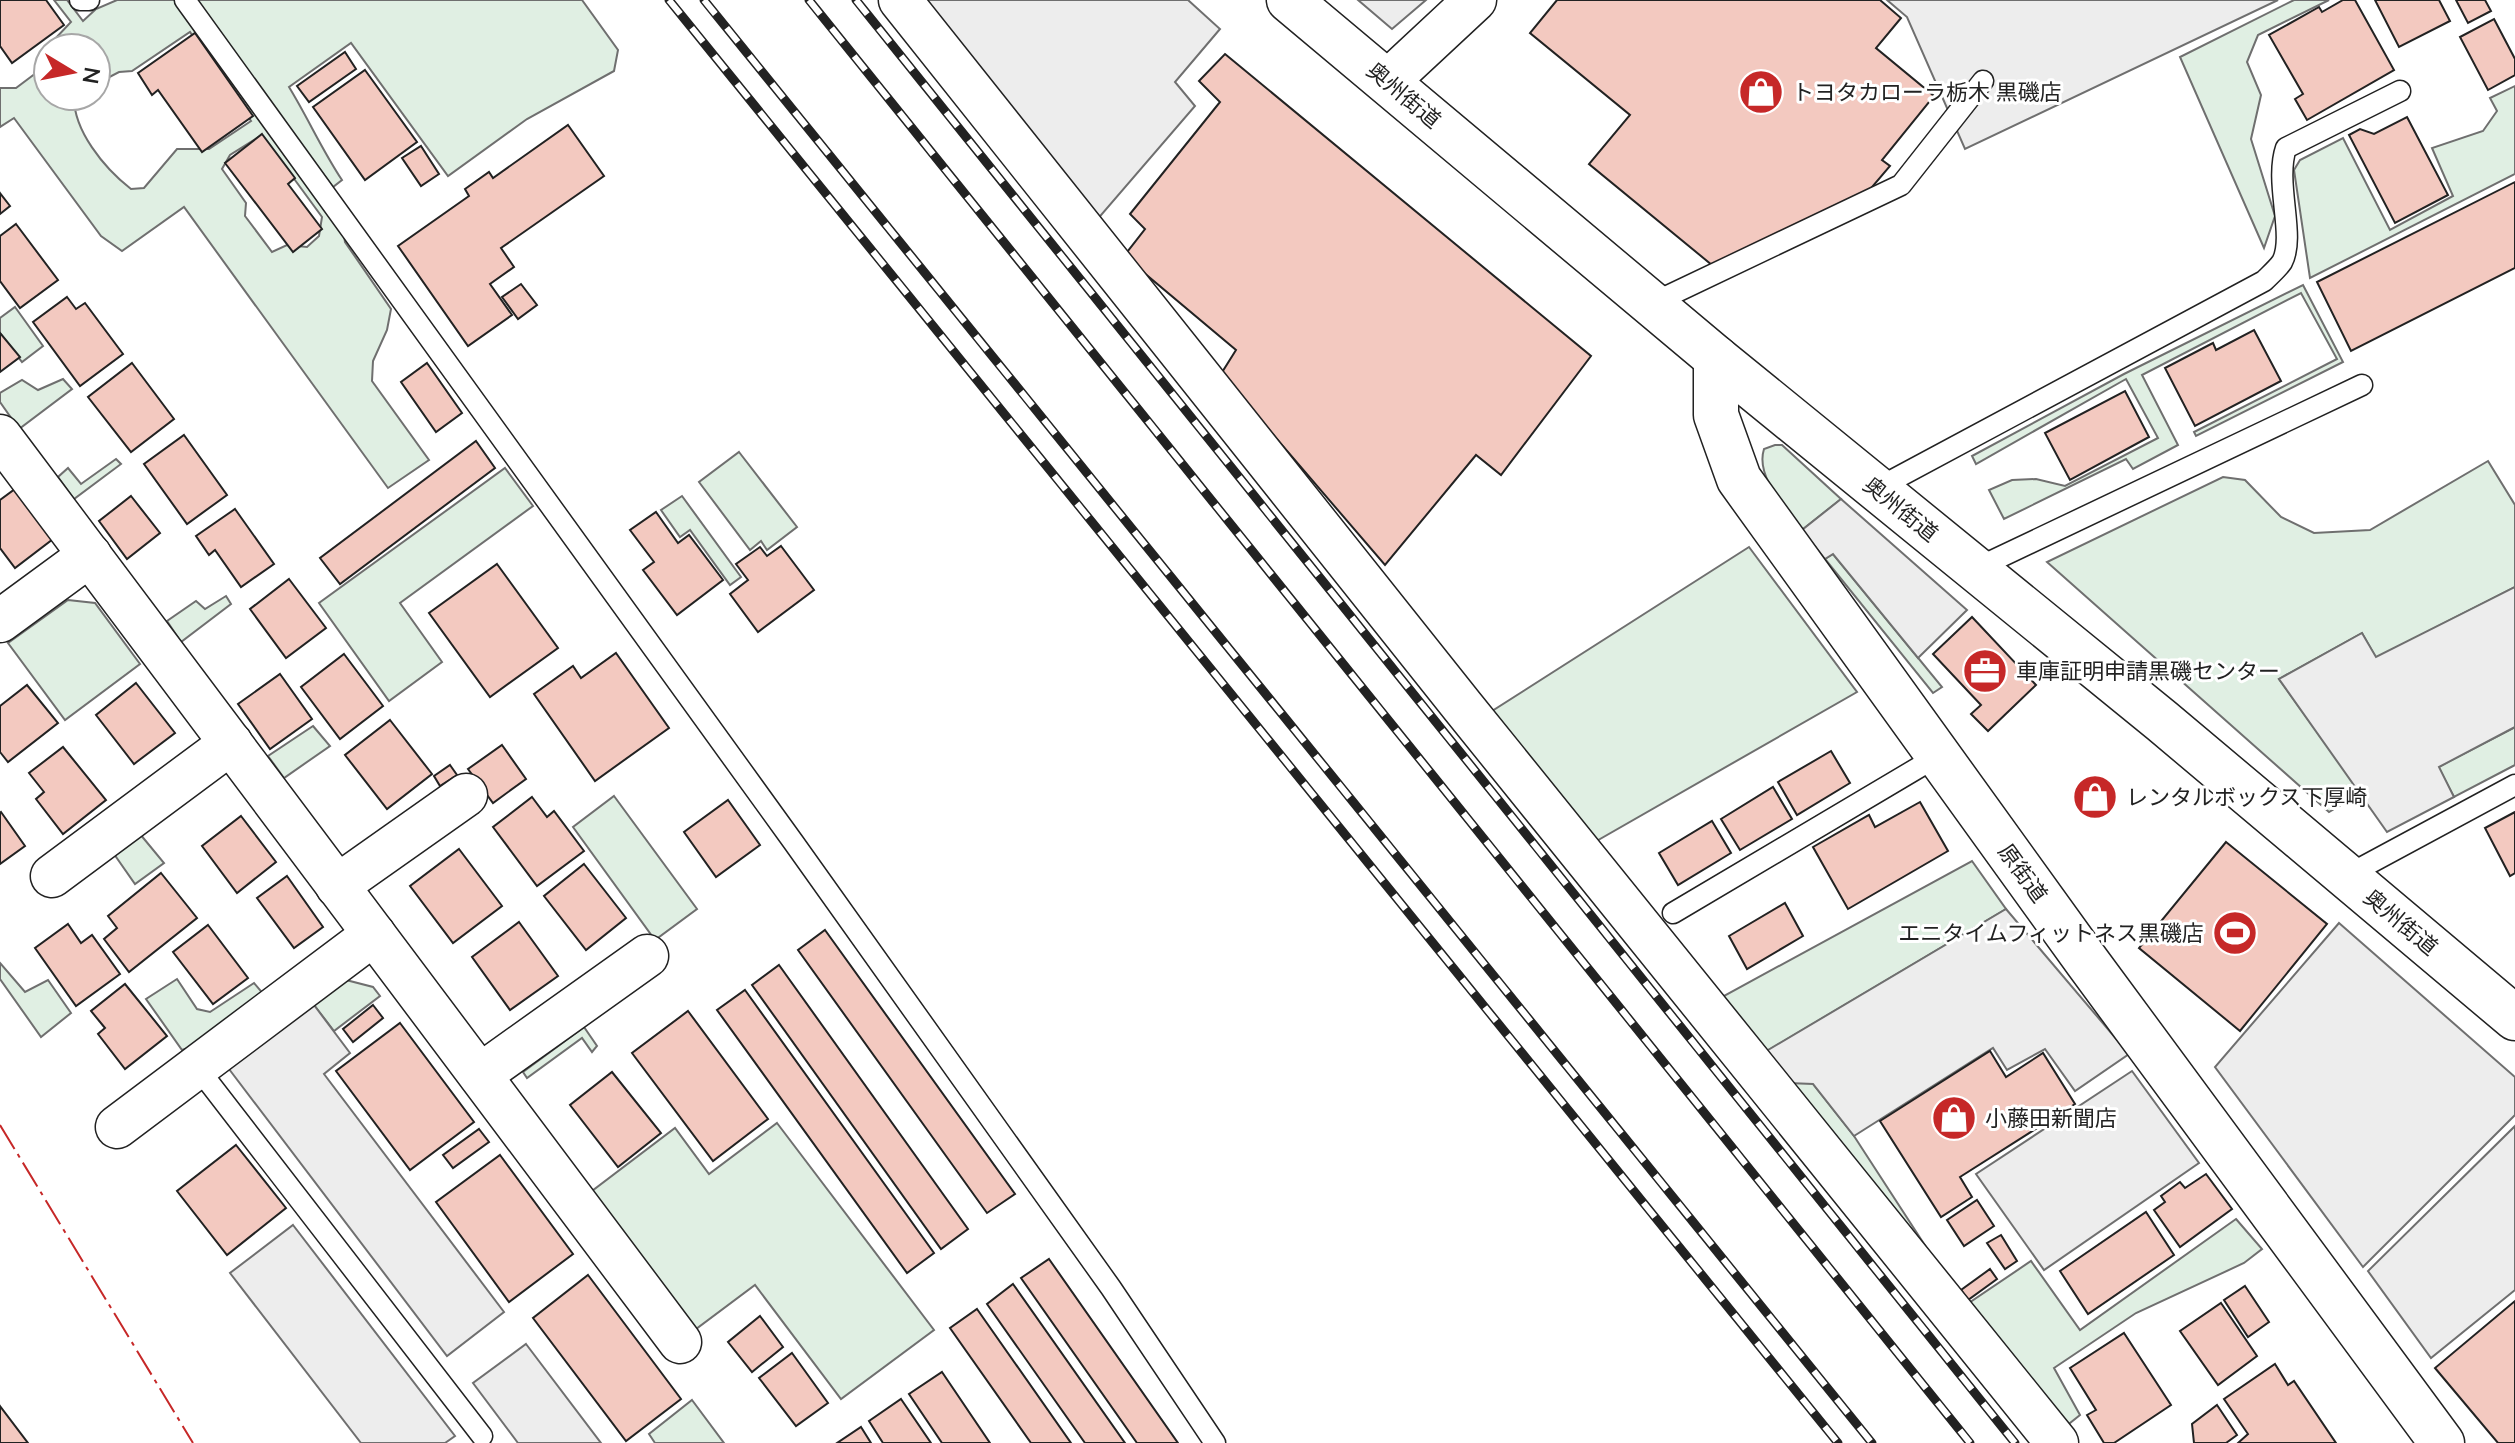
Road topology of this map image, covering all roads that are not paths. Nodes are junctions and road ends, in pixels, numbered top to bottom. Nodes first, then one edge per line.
1 (80, 0) edge
2 (89, 0) edge
3 (185, 0) edge
4 (900, 0) edge
5 (1289, 0) edge
6 (1475, 0) edge
7 (1388, 81) junction
8 (1983, 81) dead end
9 (2400, 91) dead end
10 (1651, 304) junction
11 (1716, 358) junction
12 (2362, 385) dead end
13 (0, 436) edge
14 (1876, 489) junction
15 (90, 555) junction
16 (1975, 569) junction
17 (0, 621) edge
18 (231, 743) junction
19 (1938, 756) junction
20 (2515, 785) edge
21 (466, 795) dead end
22 (52, 876) dead end
23 (2346, 876) junction
24 (337, 886) junction
25 (1673, 913) dead end
26 (374, 934) junction
27 (647, 956) dead end
28 (2515, 1018) edge
29 (197, 1067) junction
30 (480, 1075) junction
31 (117, 1127) dead end
32 (680, 1342) dead end
33 (482, 1436) dead end
34 (1215, 1443) edge
35 (2057, 1443) edge
36 (2442, 1443) edge

1 - 2 lane
3 - 34 lane
4 - 35 street
5 - 7 main road, 奥州街道
6 - 7 street
7 - 10 main road, 奥州街道
8 - 10 lane
9 - 14 lane
10 - 11 main road, 奥州街道
11 - 14 main road, 奥州街道
11 - 19 main road, 原街道
12 - 16 lane
13 - 15 street
14 - 16 main road, 奥州街道
15 - 17 street
15 - 18 street
16 - 23 main road, 奥州街道
18 - 22 street
18 - 24 street
19 - 25 lane
19 - 36 main road, 原街道
20 - 23 lane
21 - 24 street
23 - 28 main road, 奥州街道
24 - 26 street
26 - 29 street
26 - 30 street
27 - 30 street
29 - 31 street
29 - 33 lane
30 - 32 street

